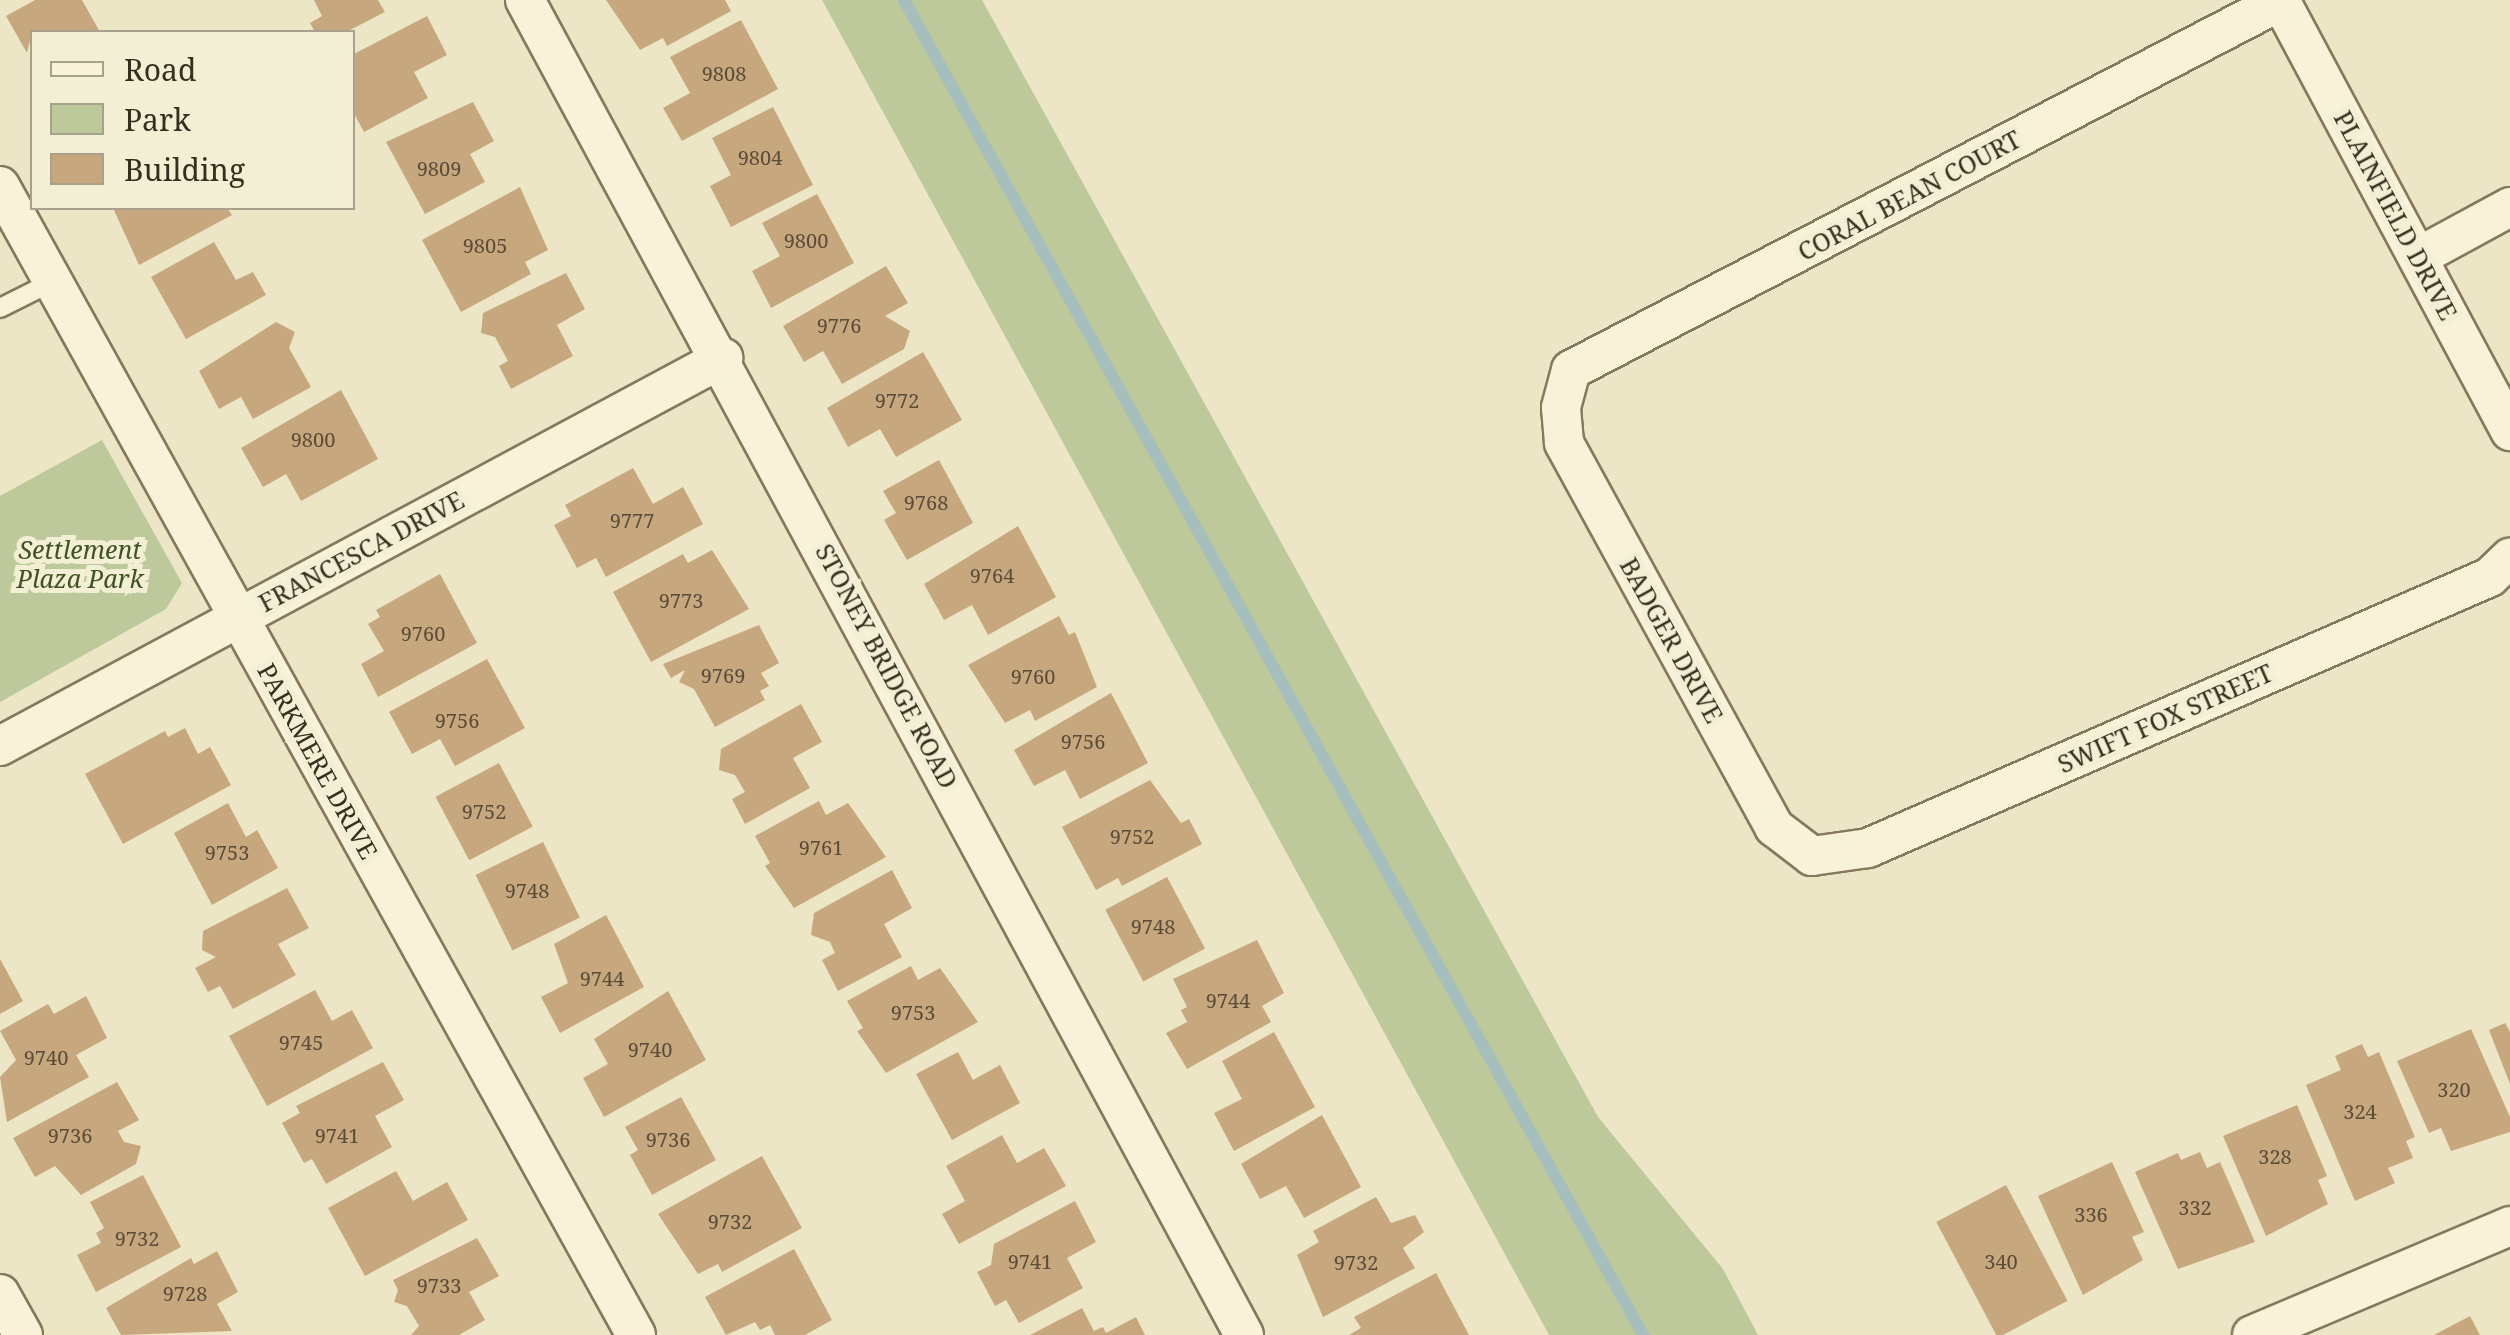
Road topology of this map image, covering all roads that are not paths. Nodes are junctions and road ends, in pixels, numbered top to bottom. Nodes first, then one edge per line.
1 (524, 0) edge
2 (2281, 0) edge
3 (0, 186) edge
4 (2510, 206) edge
5 (2418, 256) junction
6 (52, 282) junction
7 (0, 308) edge
8 (723, 358) junction
9 (1561, 408) joint
10 (2510, 431) edge
11 (2510, 558) edge
12 (238, 616) junction
13 (0, 746) edge
14 (1812, 856) joint
15 (2510, 1226) edge
16 (0, 1294) edge
17 (22, 1335) edge
18 (636, 1335) edge
19 (1244, 1335) edge
20 (2252, 1335) edge

1 - 8 street, STONEY BRIDGE ROAD
2 - 5 street, PLAINFIELD DRIVE
2 - 9 street, CORAL BEAN COURT
3 - 6 street, PARKMERE DRIVE
4 - 5 street
5 - 10 street, PLAINFIELD DRIVE
6 - 7 lane
6 - 12 street, PARKMERE DRIVE
8 - 12 street, FRANCESCA DRIVE
8 - 19 street, STONEY BRIDGE ROAD
9 - 14 street, BADGER DRIVE
11 - 14 street, SWIFT FOX STREET
12 - 13 street, FRANCESCA DRIVE
12 - 18 street, PARKMERE DRIVE
15 - 20 street
16 - 17 street

